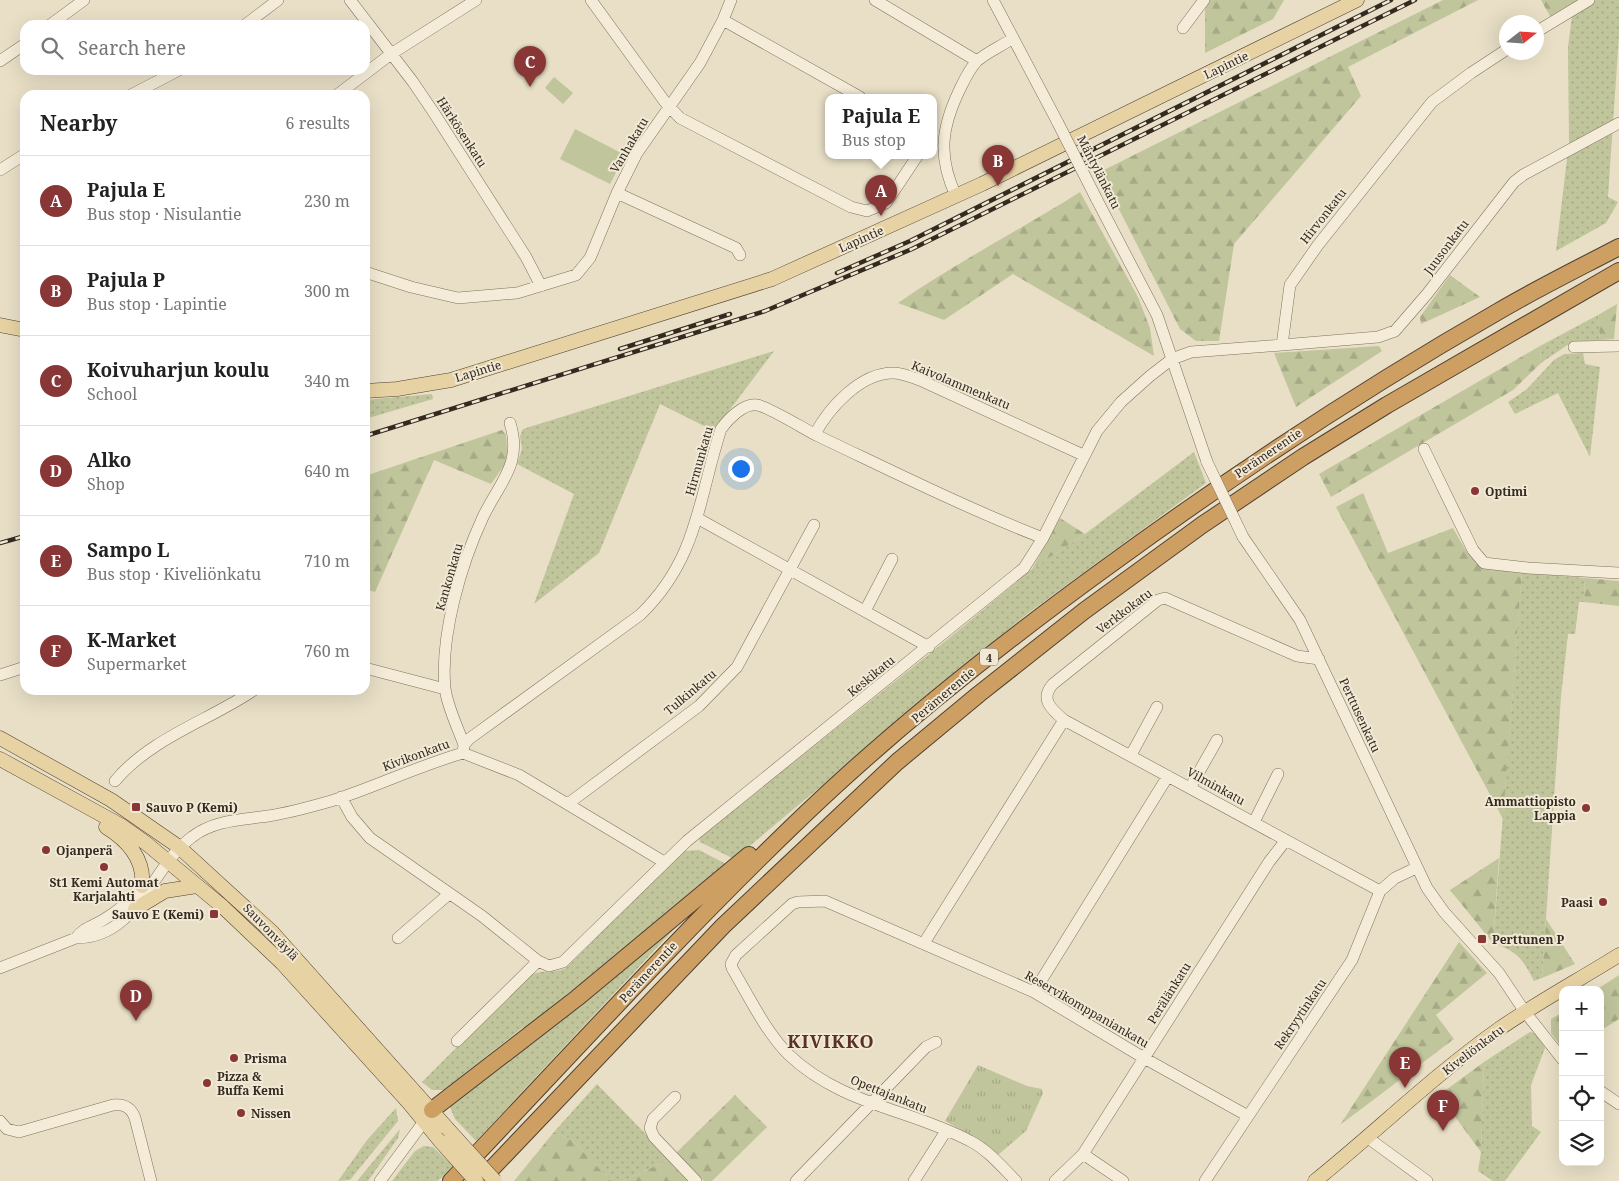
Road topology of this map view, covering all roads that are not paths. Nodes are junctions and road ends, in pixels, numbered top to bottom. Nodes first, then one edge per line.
1 (84, 0) edge
2 (278, 0) edge
3 (350, 0) edge
4 (476, 0) edge
5 (591, 0) edge
6 (731, 0) edge
7 (875, 0) edge
8 (993, 0) edge
9 (1204, 0) edge
10 (1357, 0) edge
11 (1589, 0) edge
12 (57, 20) edge
13 (252, 20) edge
14 (365, 20) edge
15 (724, 20) junction
16 (370, 26) edge
17 (1544, 27) edge
18 (1183, 28) dead end
19 (1014, 38) junction
20 (20, 47) edge
21 (391, 54) junction
22 (1499, 55) edge
23 (0, 61) edge
24 (977, 61) junction
25 (370, 70) edge
26 (169, 75) edge
27 (363, 75) edge
28 (141, 90) edge
29 (344, 90) edge
30 (855, 94) edge
31 (670, 108) junction
32 (1619, 123) edge
33 (938, 139) edge
34 (20, 157) edge
35 (915, 159) edge
36 (0, 170) edge
37 (617, 192) junction
38 (956, 196) junction
39 (1619, 247) edge
40 (740, 255) dead end
41 (1619, 271) edge
42 (370, 274) edge
43 (541, 286) junction
44 (0, 325) edge
45 (20, 326) edge
46 (1282, 345) junction
47 (1619, 346) edge
48 (1574, 347) dead end
49 (1172, 359) junction
50 (370, 391) edge
51 (510, 423) dead end
52 (815, 434) junction
53 (1424, 449) dead end
54 (1083, 455) junction
55 (697, 518) junction
56 (814, 525) dead end
57 (1043, 538) junction
58 (892, 559) dead end
59 (790, 568) junction
60 (1619, 573) edge
61 (865, 611) junction
62 (929, 647) junction
63 (1320, 659) junction
64 (20, 669) edge
65 (370, 669) edge
66 (0, 675) edge
67 (445, 688) junction
68 (245, 695) edge
69 (1047, 699) joint
70 (1156, 707) dead end
71 (1064, 720) junction
72 (0, 738) edge
73 (1217, 740) dead end
74 (464, 749) junction
75 (1131, 755) junction
76 (0, 759) edge
77 (1278, 774) dead end
78 (1168, 776) junction
79 (115, 781) dead end
80 (1190, 788) junction
81 (341, 797) junction
82 (569, 803) junction
83 (96, 812) junction
84 (803, 816) junction
85 (1254, 822) junction
86 (1286, 840) junction
87 (179, 847) junction
88 (168, 862) junction
89 (664, 862) junction
90 (1416, 868) junction
91 (142, 886) junction
92 (197, 886) junction
93 (1380, 891) junction
94 (449, 894) junction
95 (135, 909) junction
96 (76, 938) junction
97 (398, 938) dead end
98 (924, 943) junction
99 (1619, 955) edge
100 (538, 961) junction
101 (0, 968) edge
102 (732, 968) joint
103 (1034, 992) junction
104 (1525, 1012) junction
105 (457, 1041) dead end
106 (936, 1042) dead end
107 (1559, 1055) edge
108 (1144, 1058) junction
109 (1604, 1094) edge
110 (675, 1097) dead end
111 (872, 1104) junction
112 (1619, 1104) edge
113 (428, 1115) junction
114 (1248, 1116) junction
115 (0, 1121) edge
116 (946, 1131) junction
117 (1368, 1138) junction
118 (512, 1148) junction
119 (1083, 1154) junction
120 (151, 1181) edge
121 (380, 1181) edge
122 (451, 1181) edge
123 (476, 1181) edge
124 (480, 1181) edge
125 (494, 1181) edge
126 (696, 1181) edge
127 (796, 1181) edge
128 (914, 1181) edge
129 (1016, 1181) edge
130 (1055, 1181) edge
131 (1123, 1181) edge
132 (1205, 1181) edge
133 (1315, 1181) edge
134 (1427, 1181) edge

1 - 12 street
2 - 13 street
3 - 14 street, Härkösenkatu
4 - 21 street
5 - 31 street
6 - 15 street, Vanhakatu
7 - 24 street
8 - 19 street, Mäntylänkatu
9 - 18 street
10 - 38 main road, Lapintie
11 - 17 street
15 - 30 street
15 - 31 street, Vanhakatu
16 - 21 street, Härkösenkatu
19 - 24 street
19 - 49 street, Mäntylänkatu, bridge
20 - 23 street
21 - 25 street
21 - 43 street, Härkösenkatu
22 - 46 street, Hirvonkatu
24 - 33 street
26 - 28 street
27 - 29 street
31 - 35 street
31 - 37 street, Vanhakatu
32 - 46 street, Juusonkatu
33 - 38 street
34 - 36 street
37 - 40 street
37 - 43 street, Vanhakatu
38 - 50 main road, Lapintie
39 - 84 highway, Perämerentie / 4
41 - 118 highway, Perämerentie / 4
42 - 43 street, Vanhakatu
44 - 45 main road
46 - 49 street
47 - 48 street
49 - 54 street, Keskikatu
49 - 63 street, Perttusenkatu, bridge
51 - 67 street, Kankonkatu
52 - 54 street, Kaivolammenkatu
52 - 55 street, Hirmunkatu
52 - 57 street, Hirmunkatu
53 - 60 street
54 - 57 street, Keskikatu
55 - 59 street
55 - 74 street, Hirmunkatu
56 - 59 street, Tulkinkatu
57 - 62 street, Keskikatu
58 - 61 street
59 - 61 street
59 - 82 street, Tulkinkatu
61 - 62 street
62 - 89 street, Keskikatu
63 - 69 street, Verkkokatu
63 - 90 street, Perttusenkatu
64 - 66 street
65 - 67 street
67 - 74 street, Kankonkatu
68 - 79 street
69 - 71 street, Vilminkatu
70 - 75 street
71 - 75 street, Vilminkatu
71 - 98 street
72 - 87 main road, Sauvonväylä
73 - 80 street
74 - 81 street, Kivikonkatu
74 - 82 street, Kivikonkatu
75 - 78 street, Vilminkatu
76 - 83 main road, Sauvonväylä
77 - 85 street
78 - 80 street, Vilminkatu
78 - 103 street
80 - 85 street, Vilminkatu
81 - 87 street, Kivikonkatu
81 - 94 street
82 - 89 street, Kivikonkatu
83 - 88 main road, Sauvonväylä
83 - 91 main road
84 - 113 highway
84 - 122 highway, Perämerentie / 4
85 - 86 street, Vilminkatu
86 - 93 street, Vilminkatu
86 - 108 street, Perälänkatu
87 - 88 street, Kivikonkatu
87 - 113 main road, Sauvonväylä
88 - 91 street
88 - 92 main road, Sauvonväylä
88 - 95 street
89 - 100 street, Keskikatu
90 - 93 street
90 - 104 street, Perttusenkatu
91 - 96 street
92 - 95 main road
92 - 113 main road, Sauvonväylä
93 - 114 street, Rekryytinkatu
94 - 97 street
94 - 100 street
95 - 96 street
96 - 101 street
98 - 102 street, Reservikomppaniankatu
98 - 103 street, Reservikomppaniankatu
99 - 104 main road, Kiveliönkatu
100 - 105 street
102 - 111 street, Opettajankatu
103 - 108 street, Reservikomppaniankatu
104 - 107 street, Perttusenkatu
104 - 117 main road, Kiveliönkatu
106 - 111 street
108 - 114 street, Reservikomppaniankatu
108 - 119 street, Perälänkatu
109 - 112 street
110 - 126 street
111 - 116 street, Opettajankatu
111 - 127 street
113 - 121 street
113 - 123 main road, Sauvonväylä, bridge
113 - 125 main road, Sauvonväylä, bridge
114 - 132 street, Rekryytinkatu
115 - 120 street
116 - 128 street
116 - 129 street, Opettajankatu
117 - 133 main road, Kiveliönkatu
117 - 134 street
118 - 124 highway, Perämerentie / 4
118 - 125 highway
119 - 130 street, Perälänkatu
119 - 131 street

